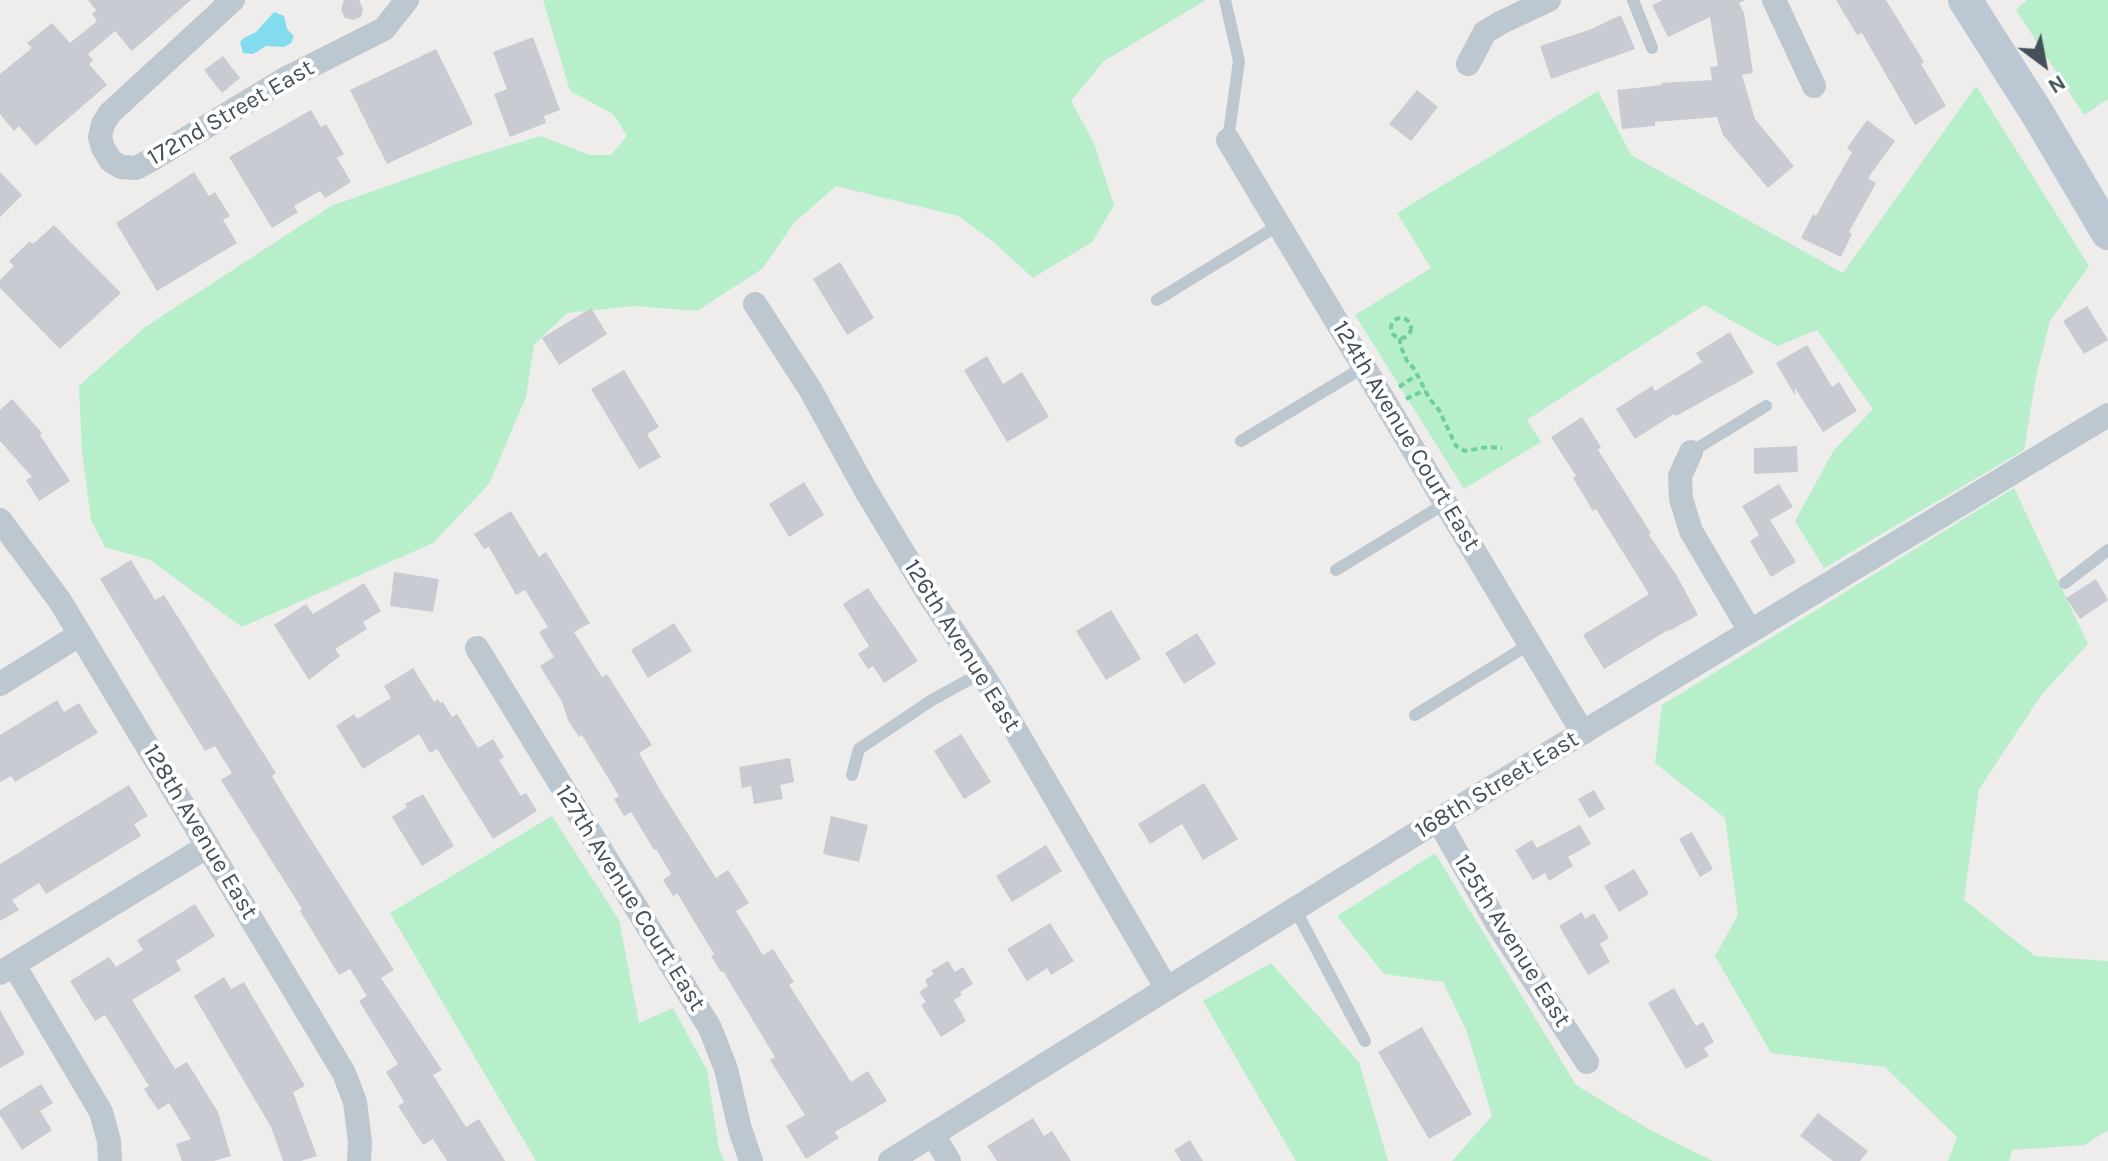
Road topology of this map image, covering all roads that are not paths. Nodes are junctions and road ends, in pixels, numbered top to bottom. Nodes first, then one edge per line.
1 (233, 0) edge
2 (407, 0) edge
3 (1225, 0) edge
4 (1549, 0) edge
5 (1633, 0) edge
6 (1774, 0) edge
7 (1965, 0) edge
8 (1652, 48) dead end
9 (1468, 64) dead end
10 (1814, 86) dead end
11 (1228, 140) joint
12 (1279, 225) junction
13 (2108, 233) edge
14 (1157, 300) dead end
15 (755, 304) dead end
16 (1364, 367) junction
17 (1766, 406) dead end
18 (2108, 415) edge
19 (1241, 441) dead end
20 (1691, 452) joint
21 (1446, 503) junction
22 (0, 520) edge
23 (2108, 550) edge
24 (1336, 570) dead end
25 (2065, 583) dead end
26 (1750, 631) junction
27 (79, 635) junction
28 (1530, 644) junction
29 (477, 648) dead end
30 (981, 673) junction
31 (0, 684) edge
32 (1415, 715) dead end
33 (1583, 733) junction
34 (852, 775) dead end
35 (1438, 820) junction
36 (208, 846) junction
37 (1295, 909) junction
38 (7, 969) edge
39 (1167, 989) junction
40 (1365, 1041) dead end
41 (1587, 1062) dead end
42 (933, 1134) junction
43 (110, 1161) edge
44 (359, 1161) edge
45 (751, 1161) edge
46 (890, 1161) edge
47 (949, 1161) edge

1 - 2 street, 172nd Street East
3 - 11 lane
4 - 9 street
5 - 8 lane
6 - 10 street
7 - 13 main road
11 - 12 street, 124th Avenue Court East
12 - 14 lane
12 - 16 street, 124th Avenue Court East
15 - 30 street, 126th Avenue East
16 - 19 lane
16 - 21 street, 124th Avenue Court East
17 - 20 lane
18 - 26 street, 168th Street East
20 - 26 street
21 - 24 lane
21 - 28 street, 124th Avenue Court East
22 - 27 street, 128th Avenue East
23 - 25 lane
26 - 33 street, 168th Street East
27 - 31 street
27 - 36 street, 128th Avenue East
28 - 32 lane
28 - 33 street, 124th Avenue Court East
29 - 45 street, 127th Avenue Court East
30 - 34 lane
30 - 39 street, 126th Avenue East
33 - 35 street, 168th Street East
35 - 37 street, 168th Street East
35 - 41 street, 125th Avenue East
36 - 38 street
36 - 44 street, 128th Avenue East
37 - 39 street, 168th Street East
37 - 40 lane
38 - 43 street
39 - 42 street, 168th Street East
42 - 46 street, 168th Street East
42 - 47 street

